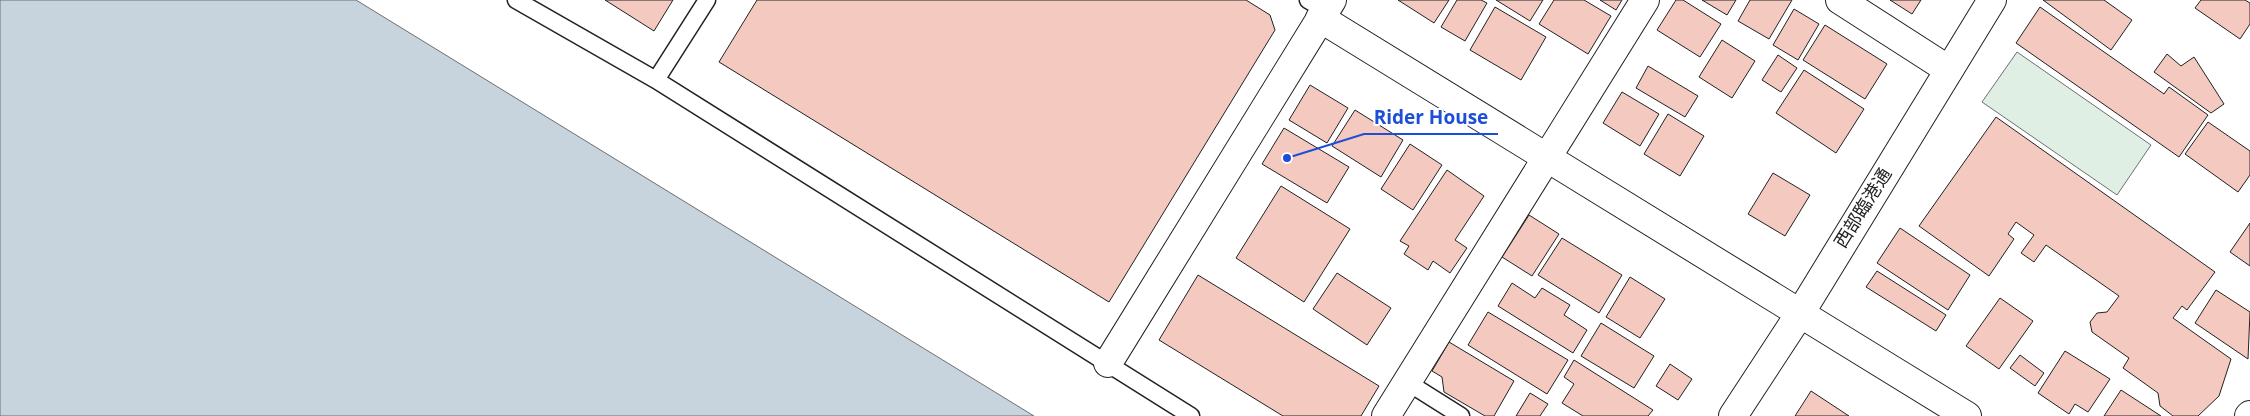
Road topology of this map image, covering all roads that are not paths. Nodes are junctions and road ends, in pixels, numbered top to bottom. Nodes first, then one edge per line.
1 (516, 0) edge
2 (707, 0) edge
3 (1644, 0) edge
4 (1840, 0) edge
5 (1992, 0) edge
6 (1321, 7) edge
7 (1950, 70) junction
8 (656, 80) junction
9 (1548, 158) junction
10 (1801, 312) junction
11 (1108, 362) junction
12 (1407, 382) junction
13 (1191, 416) edge
14 (1386, 416) edge
15 (1461, 416) edge
16 (1733, 416) edge
17 (1967, 416) edge

1 - 8 lane
2 - 8 lane
3 - 9 street
4 - 7 street
5 - 7 street, 西部臨港通
6 - 9 street
6 - 11 street
7 - 10 street, 西部臨港通
8 - 11 lane
9 - 10 street
9 - 12 street
10 - 16 street, 西部臨港通
10 - 17 street
11 - 13 lane
12 - 14 street
12 - 15 lane

